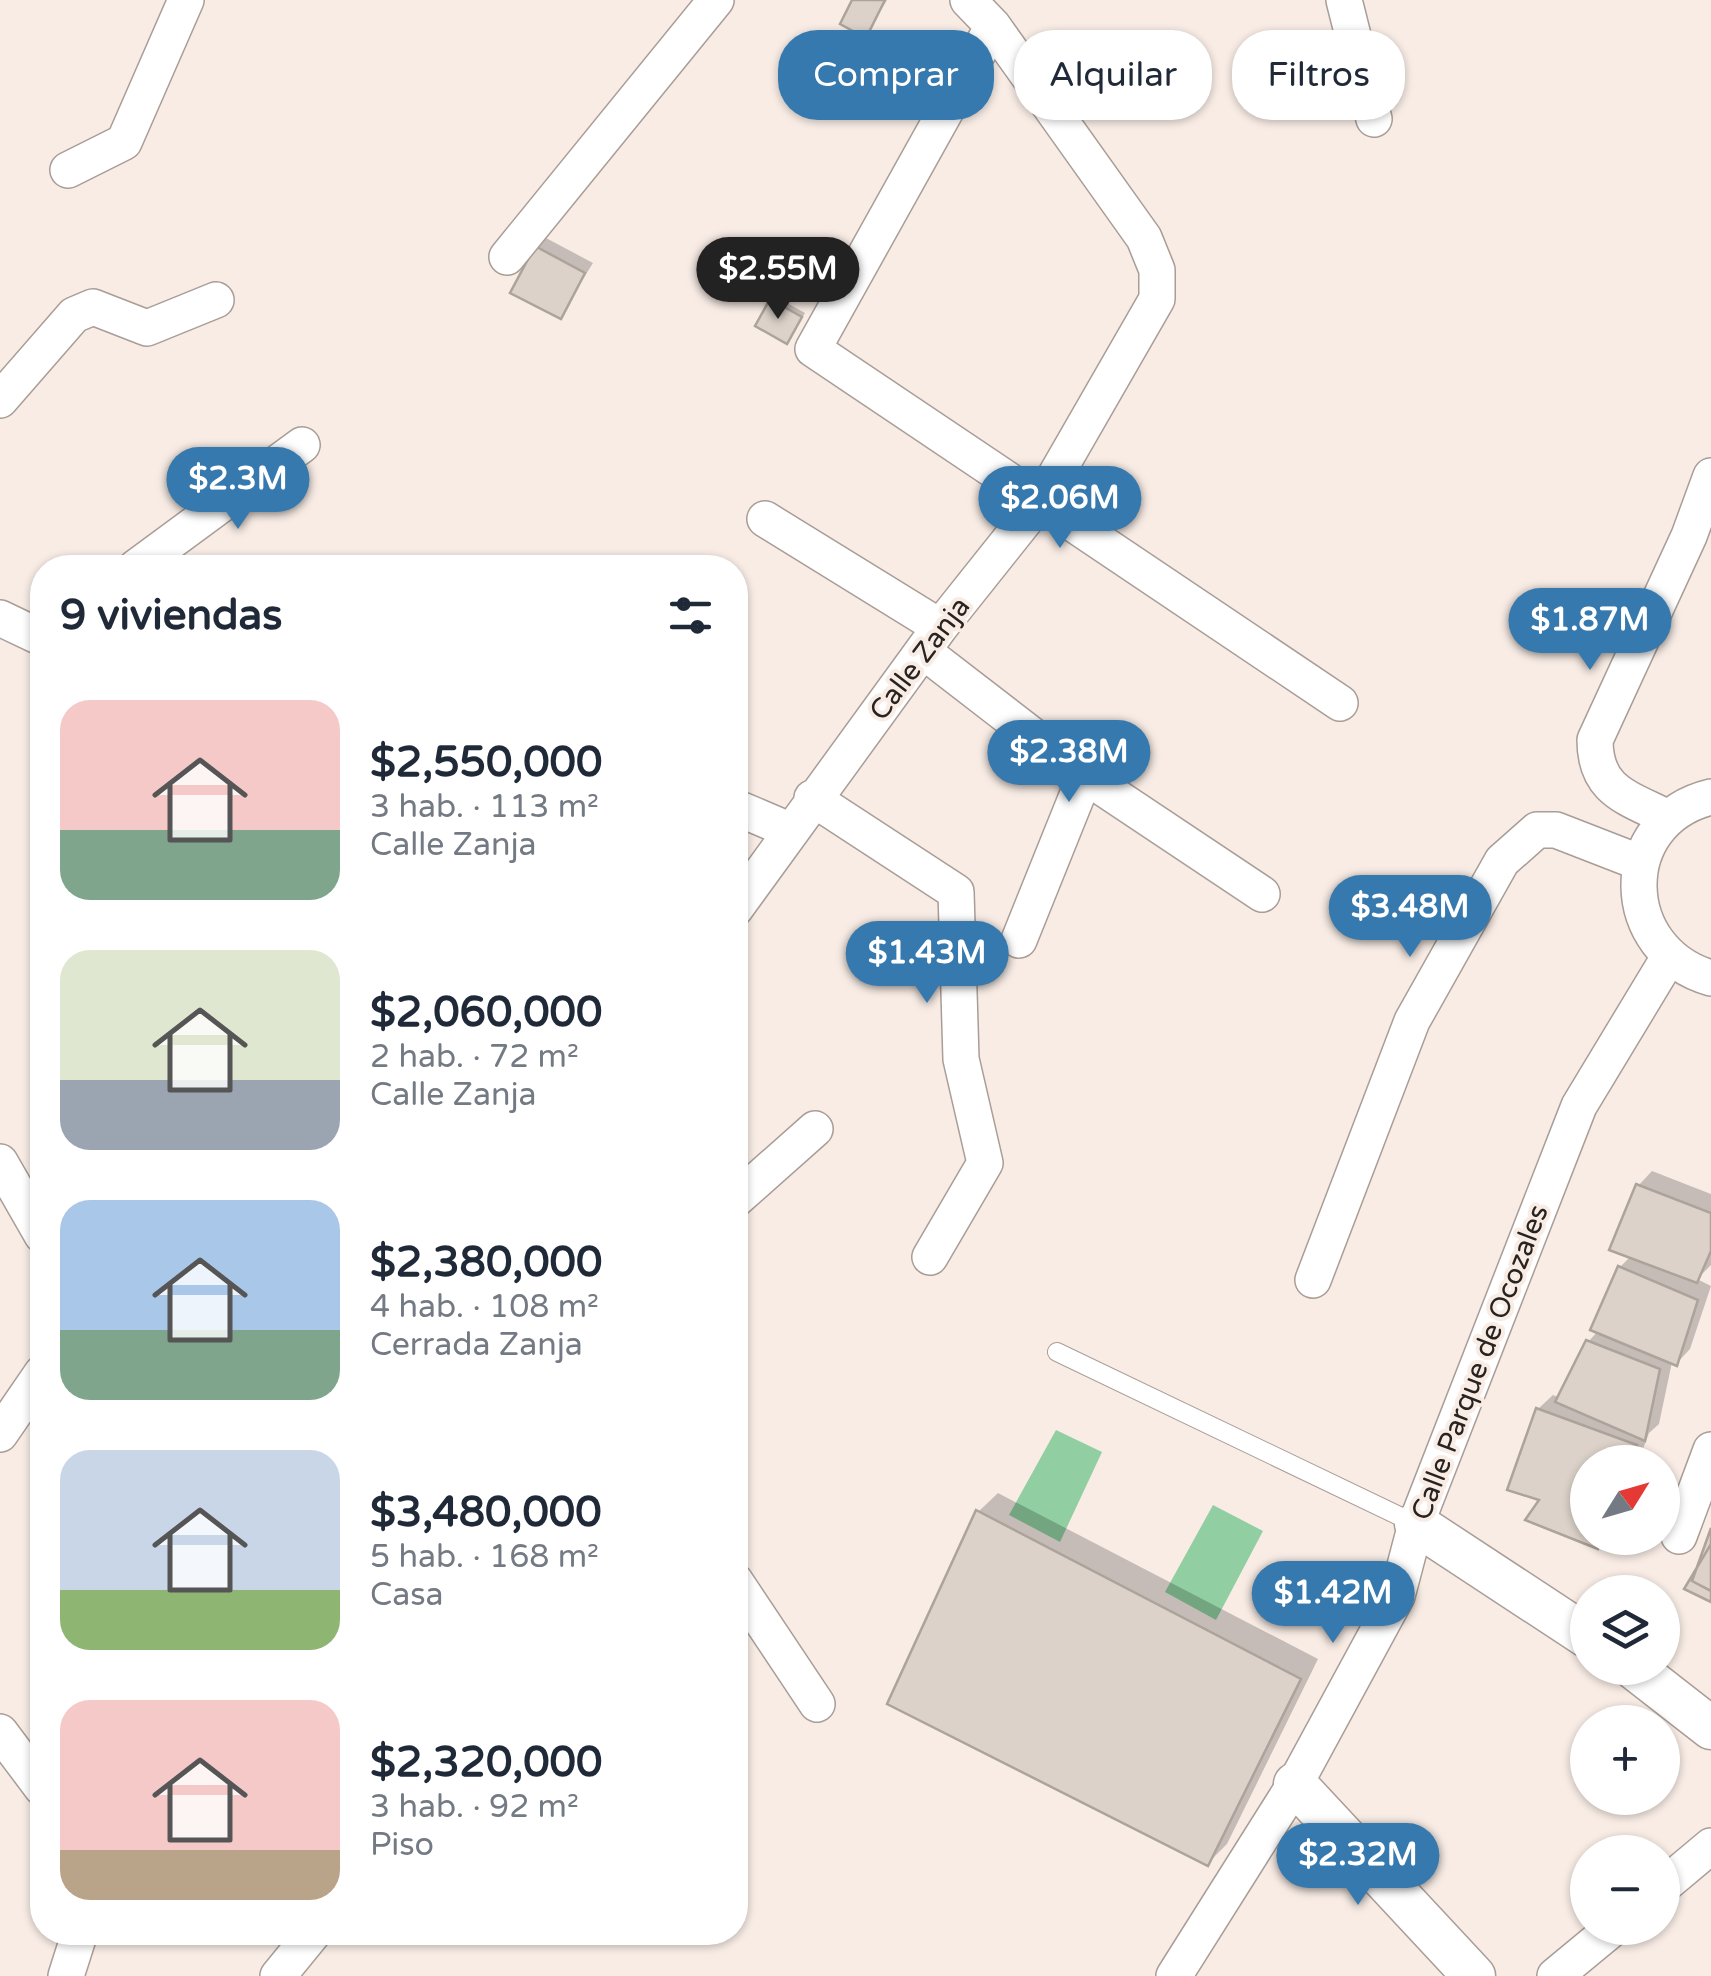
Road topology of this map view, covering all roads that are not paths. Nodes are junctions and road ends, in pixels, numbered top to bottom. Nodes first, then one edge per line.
1 (186, 0) edge
2 (716, 0) edge
3 (968, 0) edge
4 (1344, 0) edge
5 (994, 26) junction
6 (1352, 30) edge
7 (68, 170) dead end
8 (508, 257) dead end
9 (216, 300) dead end
10 (0, 400) edge
11 (302, 445) dead end
12 (1711, 476) edge
13 (1042, 500) junction
14 (765, 519) dead end
15 (154, 555) edge
16 (0, 618) edge
17 (30, 632) edge
18 (931, 639) junction
19 (1340, 703) dead end
20 (1085, 776) junction
21 (1711, 797) edge
22 (812, 798) junction
23 (748, 813) edge
24 (1668, 818) junction
25 (789, 830) junction
26 (1640, 863) junction
27 (748, 890) edge
28 (1262, 894) dead end
29 (1020, 940) dead end
30 (1669, 957) junction
31 (1711, 978) edge
32 (815, 1130) dead end
33 (0, 1162) edge
34 (748, 1189) edge
35 (30, 1214) edge
36 (930, 1257) dead end
37 (1313, 1280) dead end
38 (1057, 1352) dead end
39 (30, 1390) edge
40 (0, 1434) edge
41 (1711, 1450) edge
42 (1416, 1524) junction
43 (1680, 1533) edge
44 (748, 1600) edge
45 (1570, 1625) edge
46 (1656, 1685) edge
47 (817, 1704) dead end
48 (1711, 1728) edge
49 (0, 1732) edge
50 (30, 1772) edge
51 (1295, 1784) junction
52 (1711, 1846) edge
53 (1680, 1871) edge
54 (76, 1945) edge
55 (303, 1945) edge
56 (1593, 1945) edge
57 (66, 1976) edge
58 (278, 1976) edge
59 (1174, 1976) edge
60 (1474, 1976) edge
61 (1555, 1976) edge

1 - 7 street
2 - 8 street
3 - 5 street, Calle Zanja
4 - 6 street
5 - 13 street, Calle Zanja
5 - 13 street
9 - 10 street
11 - 15 street
12 - 24 street
13 - 18 street, Calle Zanja
13 - 19 street
14 - 18 street
16 - 17 street
18 - 20 street
18 - 22 street, Calle Zanja
20 - 28 street
20 - 29 street
21 - 24 street
22 - 25 street, Calle Zanja
22 - 36 street
23 - 25 street
24 - 26 street
25 - 27 street, Calle Zanja
26 - 30 street
26 - 37 street
30 - 31 street
30 - 42 street, Calle Parque de Ocozales
32 - 34 street
33 - 35 street
38 - 42 lane
39 - 40 street
41 - 43 street
42 - 45 street
42 - 51 street, Calle Parque de Ocozales
44 - 47 street
46 - 48 street
49 - 50 street
51 - 59 street, Calle Parque de Ocozales
51 - 60 street
52 - 53 street
54 - 57 street
55 - 58 street
56 - 61 street

